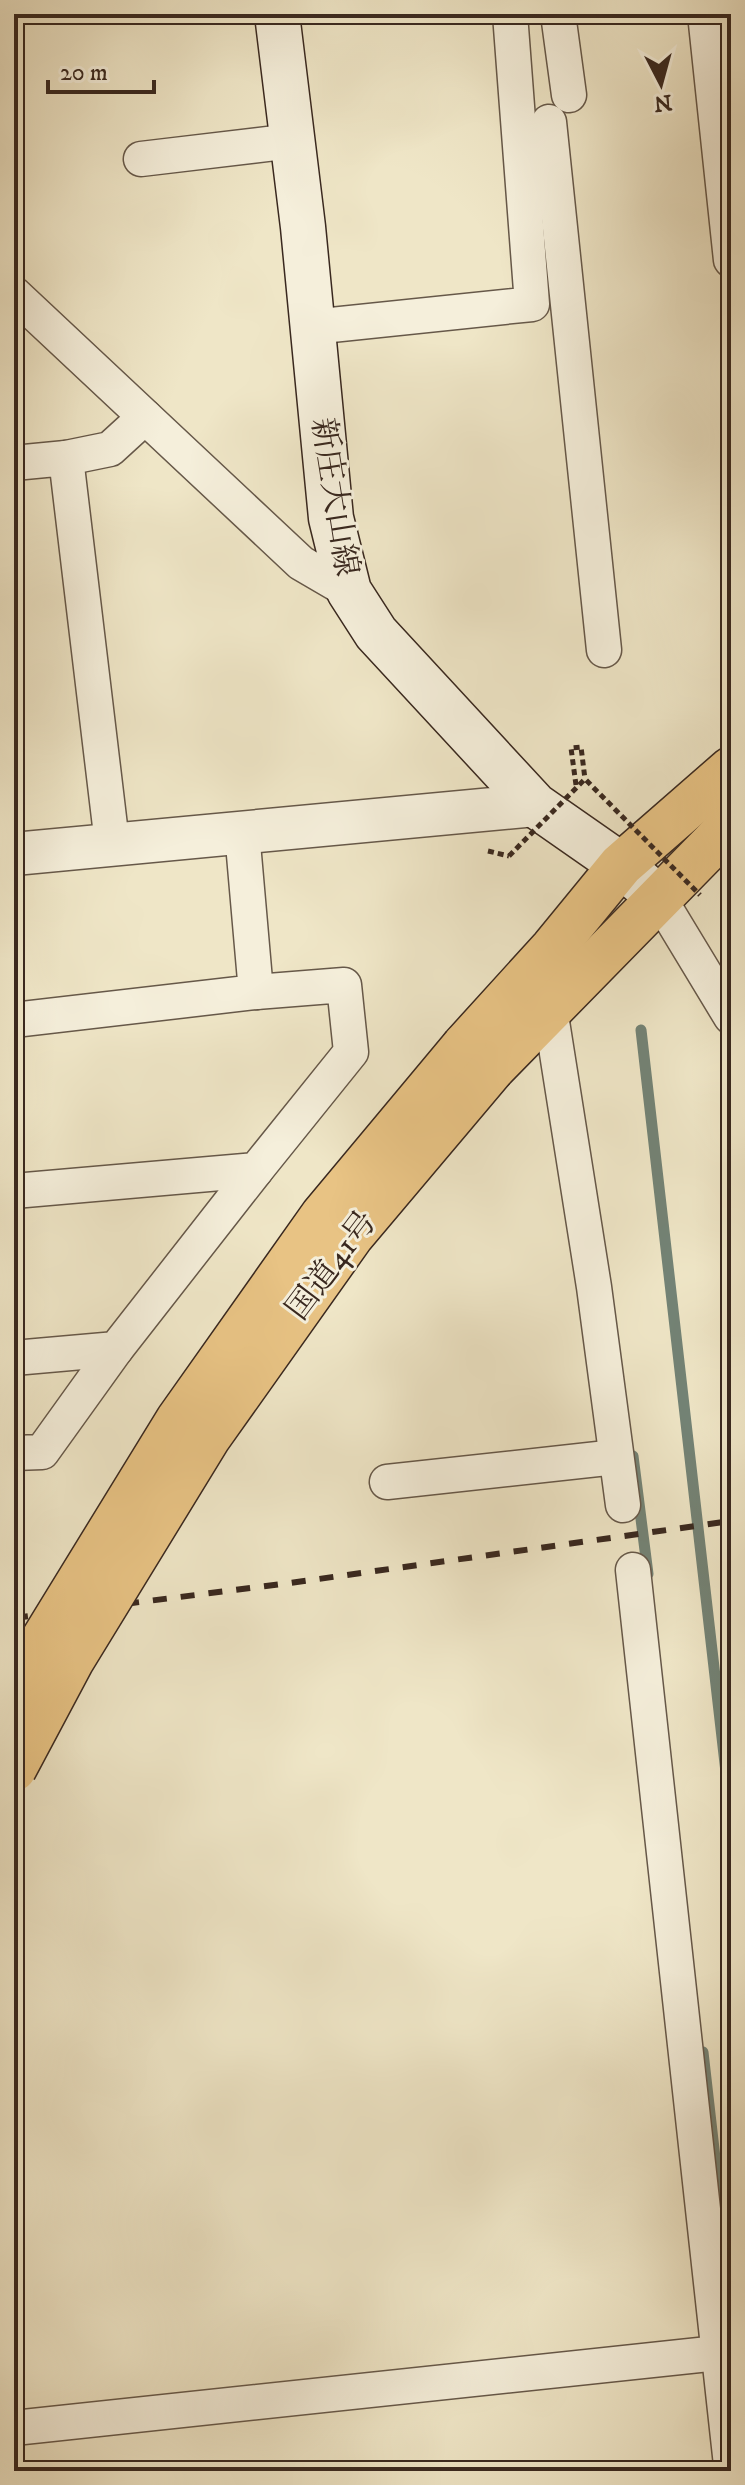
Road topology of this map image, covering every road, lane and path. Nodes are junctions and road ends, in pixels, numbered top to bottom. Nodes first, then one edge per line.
1 (277, 14) edge
2 (510, 14) edge
3 (558, 14) edge
4 (705, 14) edge
5 (569, 95) dead end
6 (549, 122) dead end
7 (292, 141) junction
8 (141, 159) dead end
9 (731, 260) edge
10 (14, 294) edge
11 (532, 304) junction
12 (312, 327) junction
13 (571, 338) junction
14 (145, 417) junction
15 (66, 458) junction
16 (14, 463) edge
17 (349, 591) junction
18 (604, 650) dead end
19 (731, 769) edge
20 (585, 779) junction
21 (577, 790) dead end
22 (535, 805) junction
23 (731, 825) edge
24 (242, 832) junction
25 (112, 843) junction
26 (14, 854) edge
27 (509, 856) dead end
28 (621, 865) junction
29 (680, 897) junction
30 (256, 992) junction
31 (550, 1009) junction
32 (731, 1017) edge
33 (14, 1020) edge
34 (478, 1058) junction
35 (256, 1170) junction
36 (14, 1191) edge
37 (116, 1349) junction
38 (14, 1358) edge
39 (14, 1453) edge
40 (616, 1457) junction
41 (387, 1482) dead end
42 (623, 1505) dead end
43 (633, 1570) dead end
44 (14, 1694) edge
45 (14, 1769) edge
46 (718, 2353) junction
47 (14, 2428) edge
48 (731, 2465) edge

1 - 7 main road, 新庄大山線
2 - 11 street
3 - 5 street
4 - 9 street
6 - 13 street
7 - 8 street
7 - 12 main road, 新庄大山線
10 - 14 street
11 - 12 street
11 - 13 street
12 - 17 main road, 新庄大山線
13 - 18 street
14 - 15 street
14 - 17 street
15 - 16 street
15 - 25 street
17 - 22 main road, 新庄大山線
19 - 28 highway, 国道41号
20 - 21 path
20 - 27 path, bridge
20 - 29 path, bridge
22 - 24 street
22 - 28 main road, 新庄大山線
23 - 29 highway, 国道41号
24 - 25 street
24 - 30 street
25 - 26 street
28 - 29 main road, 新庄大山線
28 - 34 highway, 国道41号
29 - 31 highway, 国道41号
29 - 32 street
30 - 33 street
30 - 35 street
31 - 34 highway, 国道41号
31 - 40 street
34 - 44 highway, 国道41号, bridge
34 - 45 highway, 国道41号, bridge
35 - 36 street
35 - 37 street
37 - 38 street
37 - 39 street
40 - 41 street
40 - 42 street
43 - 46 street
46 - 47 street
46 - 48 street

